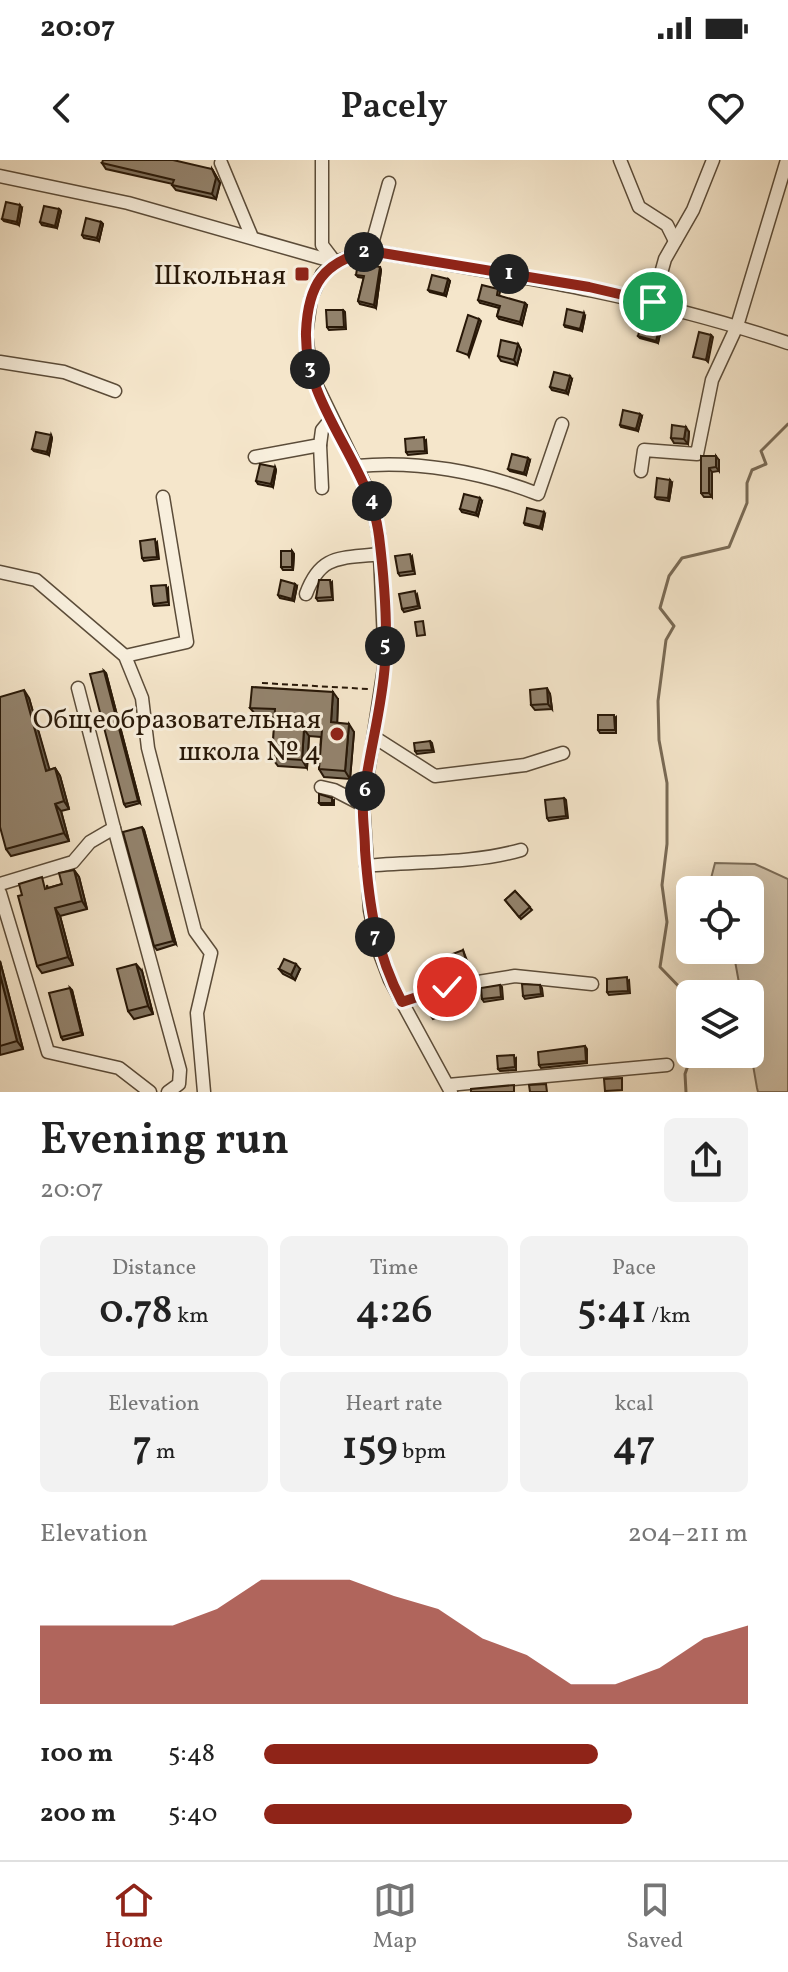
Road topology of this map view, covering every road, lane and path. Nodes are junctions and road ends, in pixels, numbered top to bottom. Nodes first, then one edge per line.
1 (322, 160) edge
2 (620, 160) edge
3 (713, 160) edge
4 (787, 160) edge
5 (221, 163) dead end
6 (2, 178) edge
7 (389, 183) dead end
8 (251, 235) junction
9 (675, 241) junction
10 (370, 251) junction
11 (335, 262) junction
12 (653, 302) junction
13 (737, 326) junction
14 (788, 343) edge
15 (0, 362) edge
16 (115, 391) dead end
17 (331, 419) junction
18 (562, 424) dead end
19 (320, 445) junction
20 (255, 457) dead end
21 (357, 466) junction
22 (641, 471) dead end
23 (322, 488) dead end
24 (163, 497) dead end
25 (380, 554) junction
26 (0, 572) edge
27 (306, 594) dead end
28 (125, 656) junction
29 (262, 683) dead end
30 (78, 688) dead end
31 (382, 690) junction
32 (374, 737) junction
33 (563, 753) dead end
34 (321, 787) dead end
35 (363, 805) junction
36 (114, 828) junction
37 (521, 850) dead end
38 (366, 866) junction
39 (0, 884) edge
40 (0, 893) edge
41 (592, 984) dead end
42 (402, 1002) junction
43 (667, 1065) dead end
44 (450, 1089) edge
45 (150, 1092) edge
46 (168, 1092) edge
47 (204, 1092) edge

1 - 11 street
2 - 9 street
3 - 9 street
4 - 13 street
5 - 8 street
6 - 8 street
7 - 10 street
8 - 11 street
9 - 12 street
10 - 11 street
10 - 12 street
11 - 17 street
12 - 13 street
13 - 14 street
13 - 22 street
15 - 16 street
17 - 19 street
17 - 21 street
18 - 21 street
19 - 20 street
19 - 23 street
21 - 25 street
24 - 28 street
25 - 27 street
25 - 31 street
26 - 28 street
28 - 47 street
29 - 31 path
30 - 36 street
31 - 32 street
32 - 33 street
32 - 35 street
34 - 35 street
35 - 38 street
36 - 39 street
36 - 46 street
37 - 38 street
38 - 42 street
40 - 45 street
41 - 42 street
42 - 44 street
43 - 44 street

